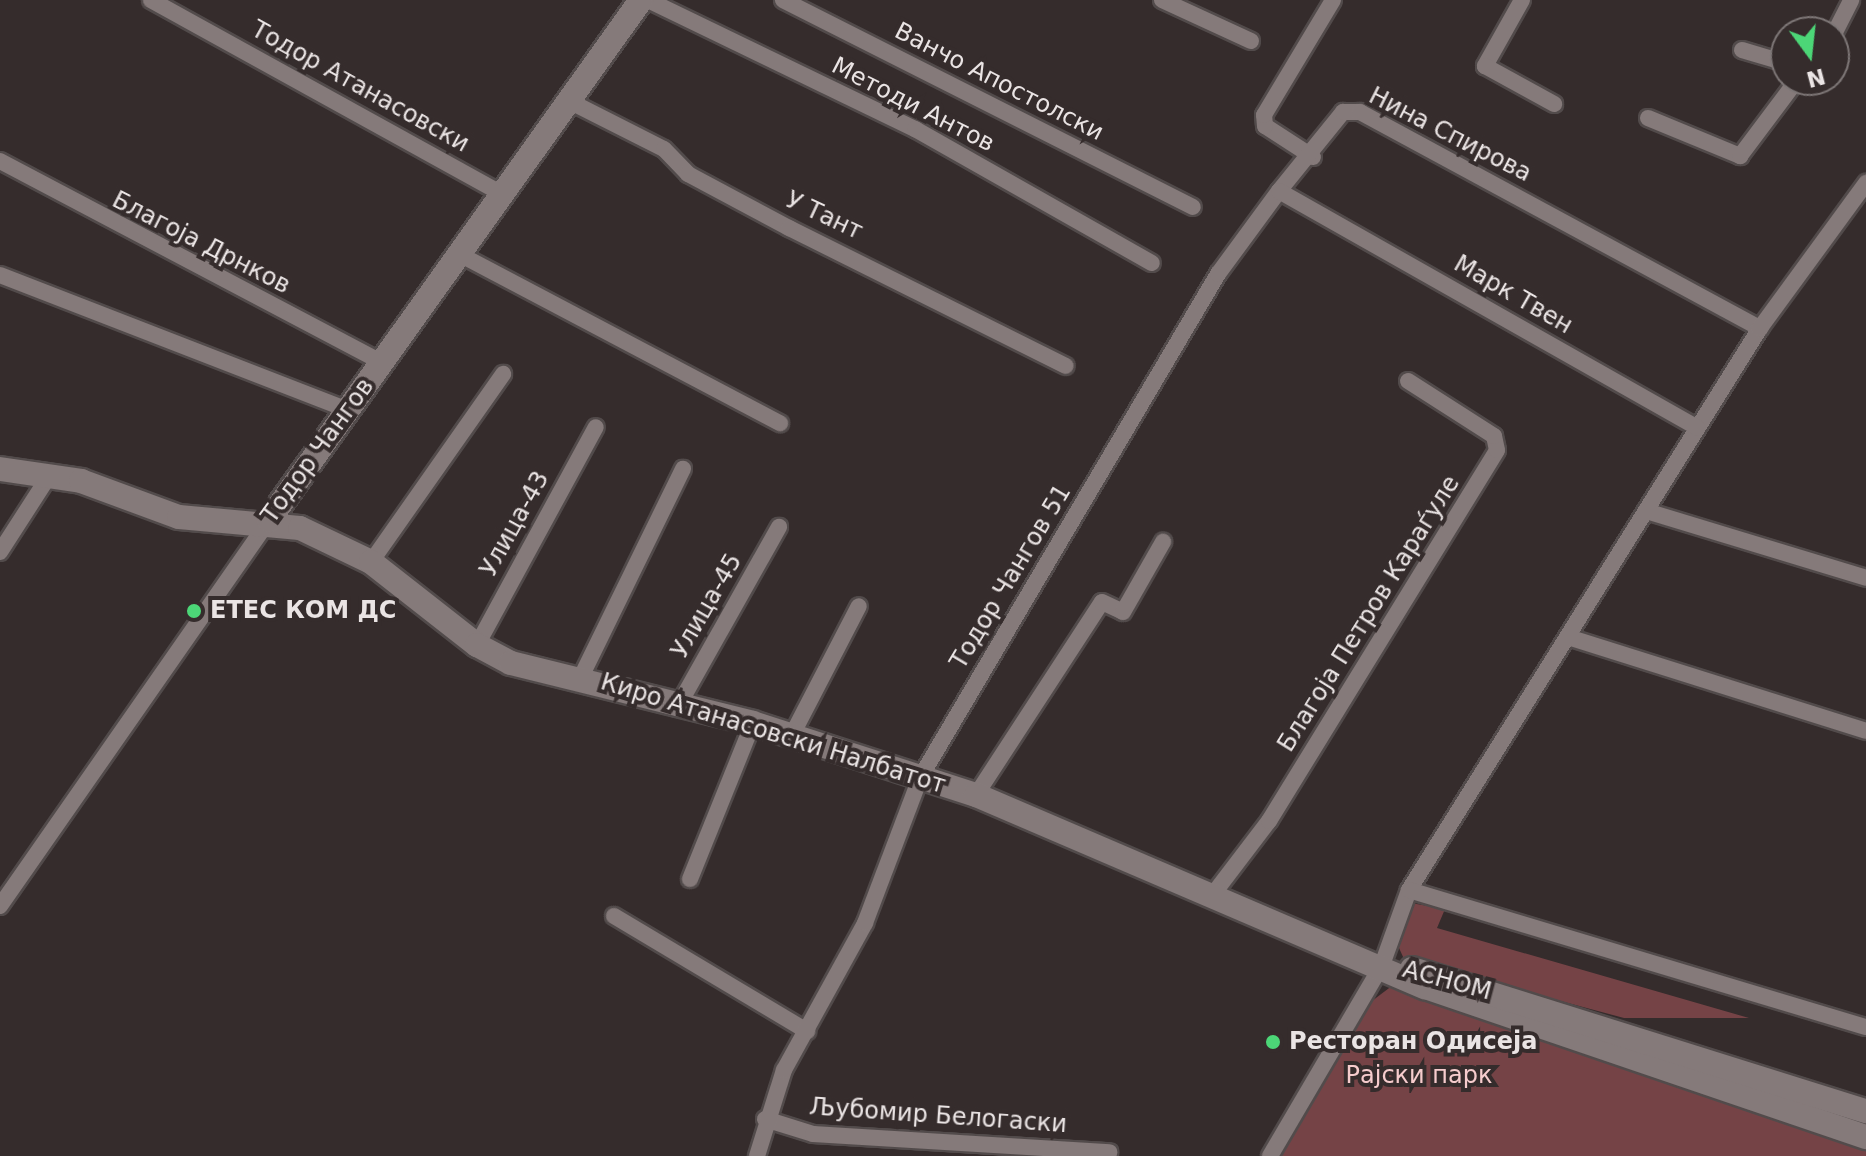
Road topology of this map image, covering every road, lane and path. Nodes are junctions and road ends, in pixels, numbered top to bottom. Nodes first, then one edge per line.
1 (151, 0) edge
2 (641, 0) edge
3 (648, 0) edge
4 (783, 0) edge
5 (1162, 0) edge
6 (1333, 0) edge
7 (1522, 0) edge
8 (1251, 41) dead end
9 (1742, 50) dead end
10 (1770, 58) edge
11 (1785, 96) edge
12 (569, 101) junction
13 (1554, 104) dead end
14 (1648, 118) dead end
15 (1313, 157) junction
16 (0, 161) edge
17 (1866, 183) edge
18 (1279, 191) junction
19 (503, 194) junction
20 (1193, 207) dead end
21 (459, 254) junction
22 (1152, 263) dead end
23 (0, 275) edge
24 (1760, 328) junction
25 (382, 362) junction
26 (1066, 366) dead end
27 (503, 374) dead end
28 (1408, 381) dead end
29 (348, 410) junction
30 (780, 423) dead end
31 (596, 427) dead end
32 (1698, 428) junction
33 (0, 469) edge
34 (683, 469) dead end
35 (51, 473) junction
36 (1646, 511) junction
37 (269, 520) junction
38 (779, 527) dead end
39 (1163, 542) dead end
40 (0, 552) edge
41 (371, 562) junction
42 (1866, 578) edge
43 (859, 606) dead end
44 (1568, 637) junction
45 (477, 645) junction
46 (581, 677) junction
47 (677, 708) junction
48 (753, 723) junction
49 (1866, 731) edge
50 (792, 735) junction
51 (920, 778) junction
52 (976, 795) junction
53 (690, 879) dead end
54 (1409, 890) junction
55 (1211, 897) junction
56 (0, 906) edge
57 (614, 916) dead end
58 (1382, 965) junction
59 (1866, 1027) edge
60 (807, 1031) junction
61 (1866, 1111) edge
62 (765, 1119) junction
63 (1866, 1137) edge
64 (1109, 1152) dead end
65 (757, 1156) edge
66 (1270, 1156) edge

1 - 19 street, Тодор Атанасовски
2 - 12 street, Тодор Чангов
3 - 22 street, Методи Антов
4 - 20 street, Ванчо Апостолски
5 - 8 street
6 - 15 street
7 - 13 street
9 - 10 street
11 - 14 street
12 - 19 street, Тодор Чангов
12 - 26 street, У Тант
15 - 18 street, Тодор Чангов 51
15 - 24 street, Нина Спирова
16 - 25 street, Благоја Дрнков
17 - 24 street
18 - 32 street, Марк Твен
18 - 51 street, Тодор Чангов 51
19 - 21 street, Тодор Чангов
21 - 25 street, Тодор Чангов
21 - 30 street
23 - 29 street
24 - 32 street
25 - 29 street, Тодор Чангов
27 - 41 street
28 - 55 street, Благоја Петров Караѓуле
29 - 37 street, Тодор Чангов
31 - 45 street, Улица-43
32 - 36 street
33 - 35 street
34 - 46 street
35 - 37 street
35 - 40 street
36 - 42 street
36 - 44 street
37 - 41 street, Киро Атанасовски Налбатот
37 - 56 street, Тодор Чангов
38 - 47 street, Улица-45
39 - 52 street
41 - 45 street, Киро Атанасовски Налбатот
43 - 50 street
44 - 49 street
44 - 54 street
45 - 46 street, Киро Атанасовски Налбатот
46 - 47 street, Киро Атанасовски Налбатот
47 - 48 street, Киро Атанасовски Налбатот
48 - 50 street, Киро Атанасовски Налбатот
48 - 53 street
50 - 51 street, Киро Атанасовски Налбатот
51 - 52 street, Киро Атанасовски Налбатот
51 - 60 street, Тодор Чангов 51
52 - 55 street, Киро Атанасовски Налбатот
54 - 58 street
54 - 59 street
55 - 58 street, Киро Атанасовски Налбатот
57 - 60 street
58 - 61 street, АСНОМ
58 - 63 street, АСНОМ
58 - 66 street
60 - 62 street, Тодор Чангов 51
62 - 64 street, Љубомир Белогаски
62 - 65 street, Тодор Чангов 51

